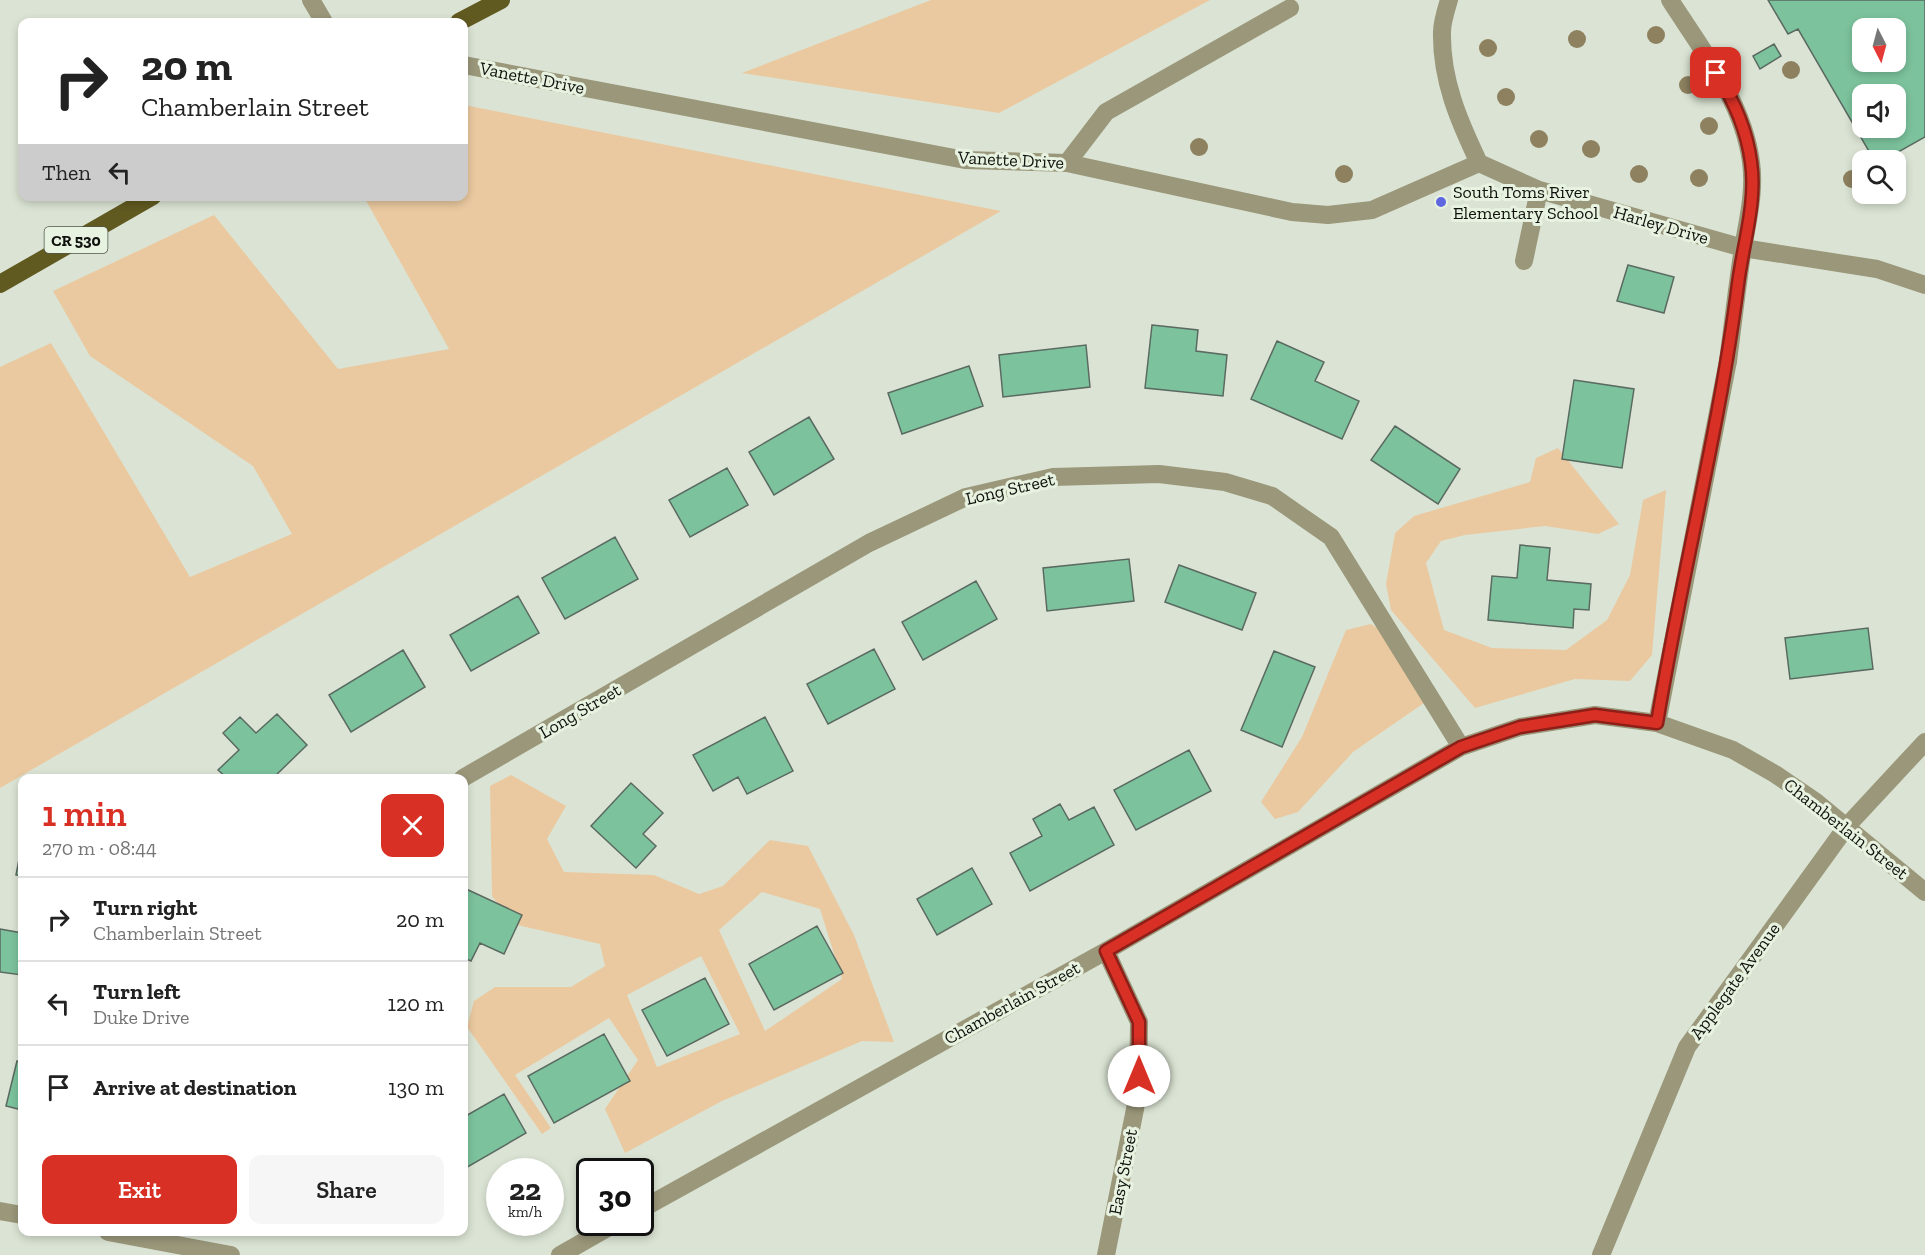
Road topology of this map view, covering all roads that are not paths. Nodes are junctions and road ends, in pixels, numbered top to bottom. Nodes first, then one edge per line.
1 (311, 0) edge
2 (501, 0) edge
3 (1449, 0) edge
4 (1670, 0) edge
5 (1290, 8) dead end
6 (322, 18) edge
7 (467, 18) edge
8 (468, 66) edge
9 (1067, 163) junction
10 (1479, 163) junction
11 (1539, 190) junction
12 (144, 201) edge
13 (1743, 248) junction
14 (1524, 261) dead end
15 (0, 284) edge
16 (1925, 285) edge
17 (1657, 723) junction
18 (1925, 742) edge
19 (1461, 747) junction
20 (468, 775) edge
21 (1847, 826) junction
22 (1925, 892) edge
23 (1106, 951) junction
24 (654, 1202) edge
25 (0, 1211) edge
26 (18, 1214) edge
27 (129, 1236) edge
28 (593, 1236) edge
29 (231, 1255) edge
30 (560, 1255) edge
31 (1106, 1255) edge
32 (1601, 1255) edge

1 - 6 street
2 - 7 main road
3 - 10 street
4 - 13 street
5 - 9 street
8 - 9 street, Vanette Drive
9 - 10 street, Vanette Drive
10 - 11 street, Harley Drive
11 - 13 street, Harley Drive
11 - 14 street
12 - 15 main road, CR 530
13 - 16 street, Harley Drive
13 - 17 street
17 - 19 street, Chamberlain Street
17 - 21 street, Chamberlain Street
18 - 21 street, Applegate Avenue
19 - 20 street, Long Street
19 - 23 street, Chamberlain Street
21 - 22 street, Chamberlain Street
21 - 32 street, Applegate Avenue
23 - 24 street, Chamberlain Street
23 - 31 street, Easy Street
25 - 26 street
27 - 29 street
28 - 30 street

